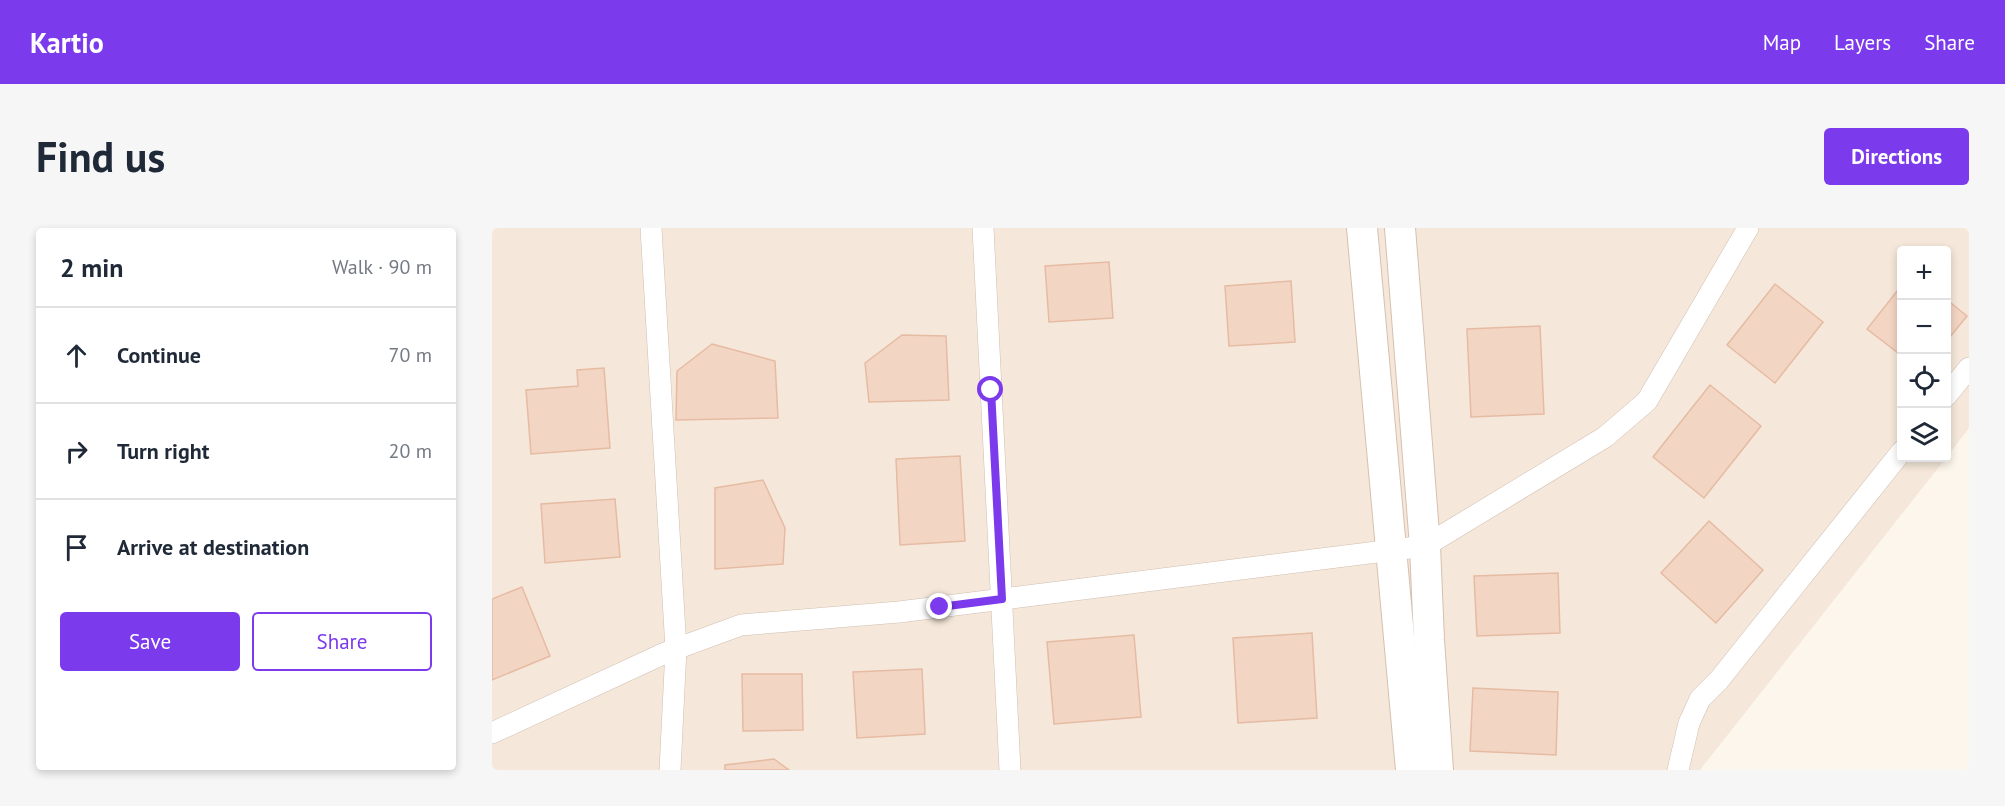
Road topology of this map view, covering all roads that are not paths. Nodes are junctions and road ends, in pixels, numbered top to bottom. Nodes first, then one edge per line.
1 (651, 228) edge
2 (983, 228) edge
3 (1362, 228) edge
4 (1401, 228) edge
5 (1748, 228) edge
6 (1969, 368) edge
7 (1951, 391) edge
8 (1897, 457) edge
9 (1425, 546) junction
10 (1391, 551) junction
11 (1002, 599) junction
12 (676, 649) junction
13 (494, 725) edge
14 (670, 770) edge
15 (1010, 770) edge
16 (1411, 770) edge
17 (1438, 770) edge
18 (1678, 770) edge

1 - 12 street
2 - 11 street
3 - 10 street
4 - 9 street
5 - 9 street
6 - 7 street
8 - 18 street
9 - 10 street
9 - 17 street
10 - 11 street
10 - 16 street
11 - 12 street
11 - 15 street
12 - 13 street
12 - 14 street

